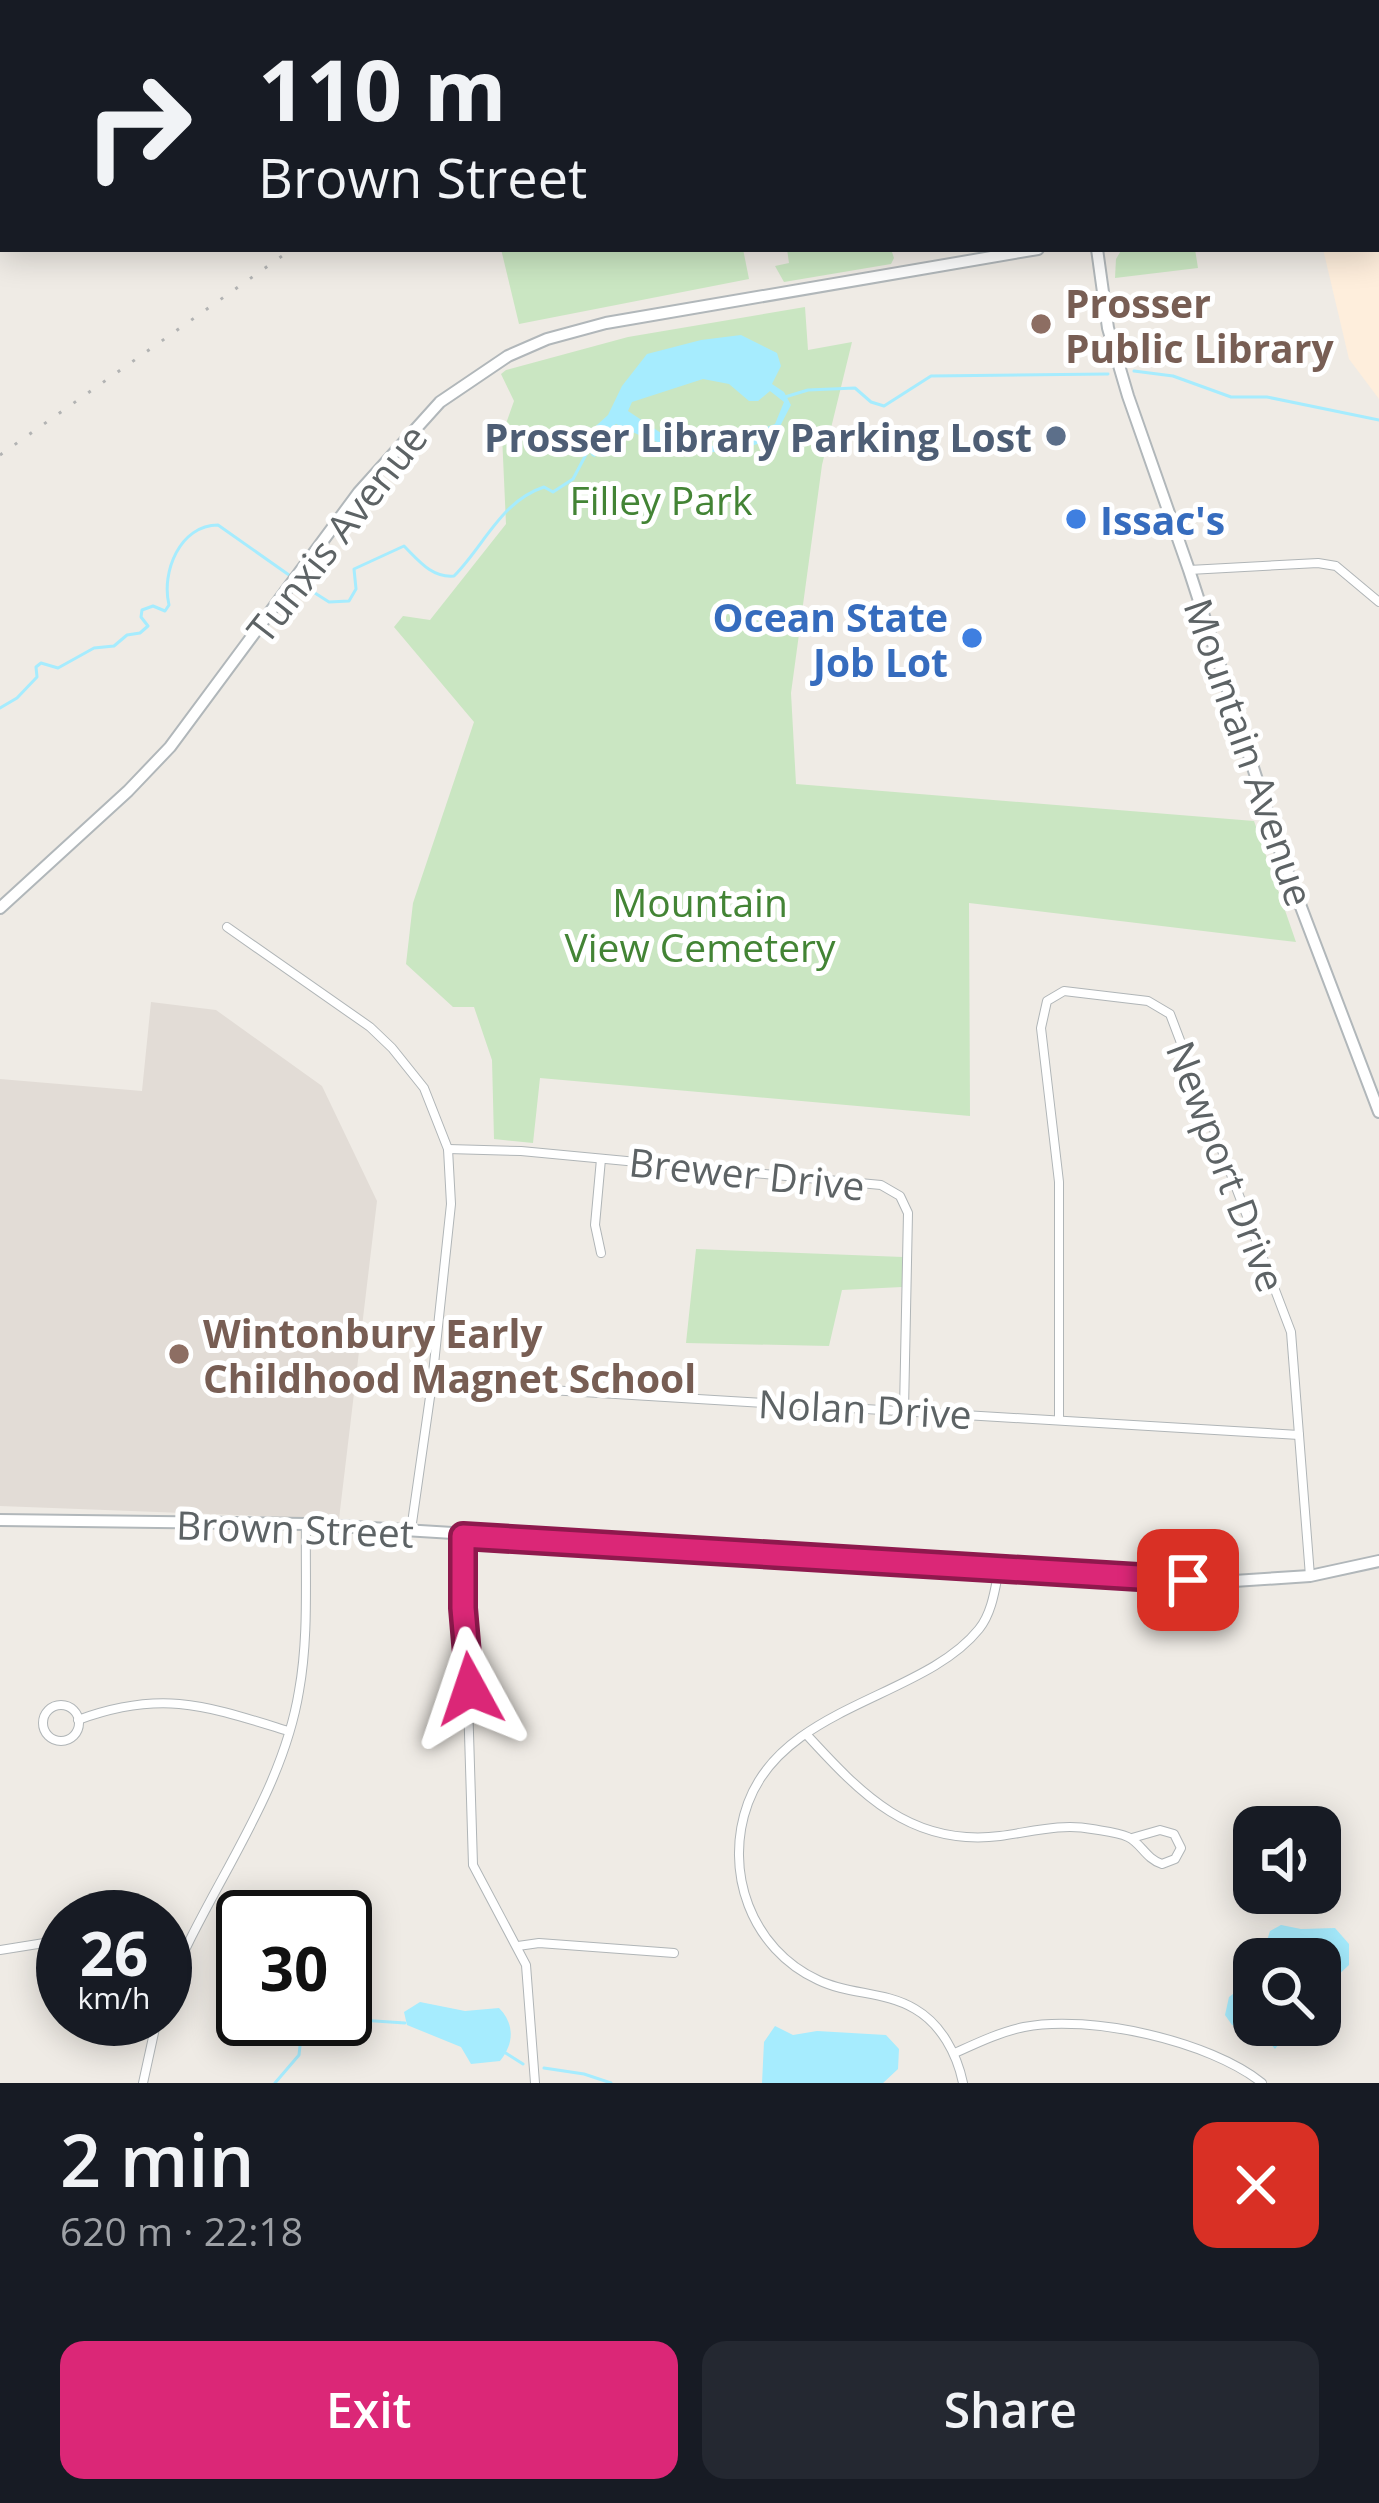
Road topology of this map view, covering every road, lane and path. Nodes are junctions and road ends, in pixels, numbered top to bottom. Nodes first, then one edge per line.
1 (999, 252) edge
2 (1097, 252) edge
3 (1189, 570) junction
4 (1379, 602) edge
5 (0, 908) edge
6 (226, 927) dead end
7 (1379, 1112) edge
8 (448, 1149) junction
9 (601, 1159) junction
10 (601, 1253) dead end
11 (432, 1383) junction
12 (904, 1410) junction
13 (1060, 1418) junction
14 (1299, 1435) junction
15 (0, 1520) edge
16 (306, 1524) junction
17 (411, 1532) junction
18 (463, 1536) junction
19 (1379, 1562) edge
20 (999, 1569) junction
21 (1310, 1576) junction
22 (78, 1720) junction
23 (288, 1732) junction
24 (806, 1734) junction
25 (1132, 1838) junction
26 (192, 1933) edge
27 (36, 1944) edge
28 (518, 1946) junction
29 (0, 1950) edge
30 (674, 1953) dead end
31 (151, 2046) edge
32 (955, 2053) junction
33 (143, 2083) edge
34 (535, 2083) edge
35 (963, 2083) edge
36 (1262, 2083) edge

1 - 5 main road, Tunxis Avenue
2 - 3 main road, Mountain Avenue
3 - 4 street
3 - 7 main road, Mountain Avenue
6 - 8 street
8 - 9 street, Brewer Drive
8 - 11 street
9 - 10 street
9 - 12 street, Brewer Drive
11 - 12 street, Nolan Drive
11 - 17 street
12 - 13 street, Nolan Drive
13 - 14 street, Nolan Drive
13 - 14 street, Newport Drive
14 - 21 street, Newport Drive
15 - 16 main road, Brown Street
16 - 17 main road, Brown Street
16 - 23 street
17 - 18 main road, Brown Street
18 - 20 main road, Brown Street
18 - 28 street
19 - 21 main road, Brown Street
20 - 21 main road, Brown Street
20 - 24 street
22 - 22 street
22 - 23 street
23 - 26 street
24 - 25 street
24 - 32 street
25 - 25 street
27 - 29 street
28 - 30 street
28 - 34 street
31 - 33 street
32 - 35 street
32 - 36 street

